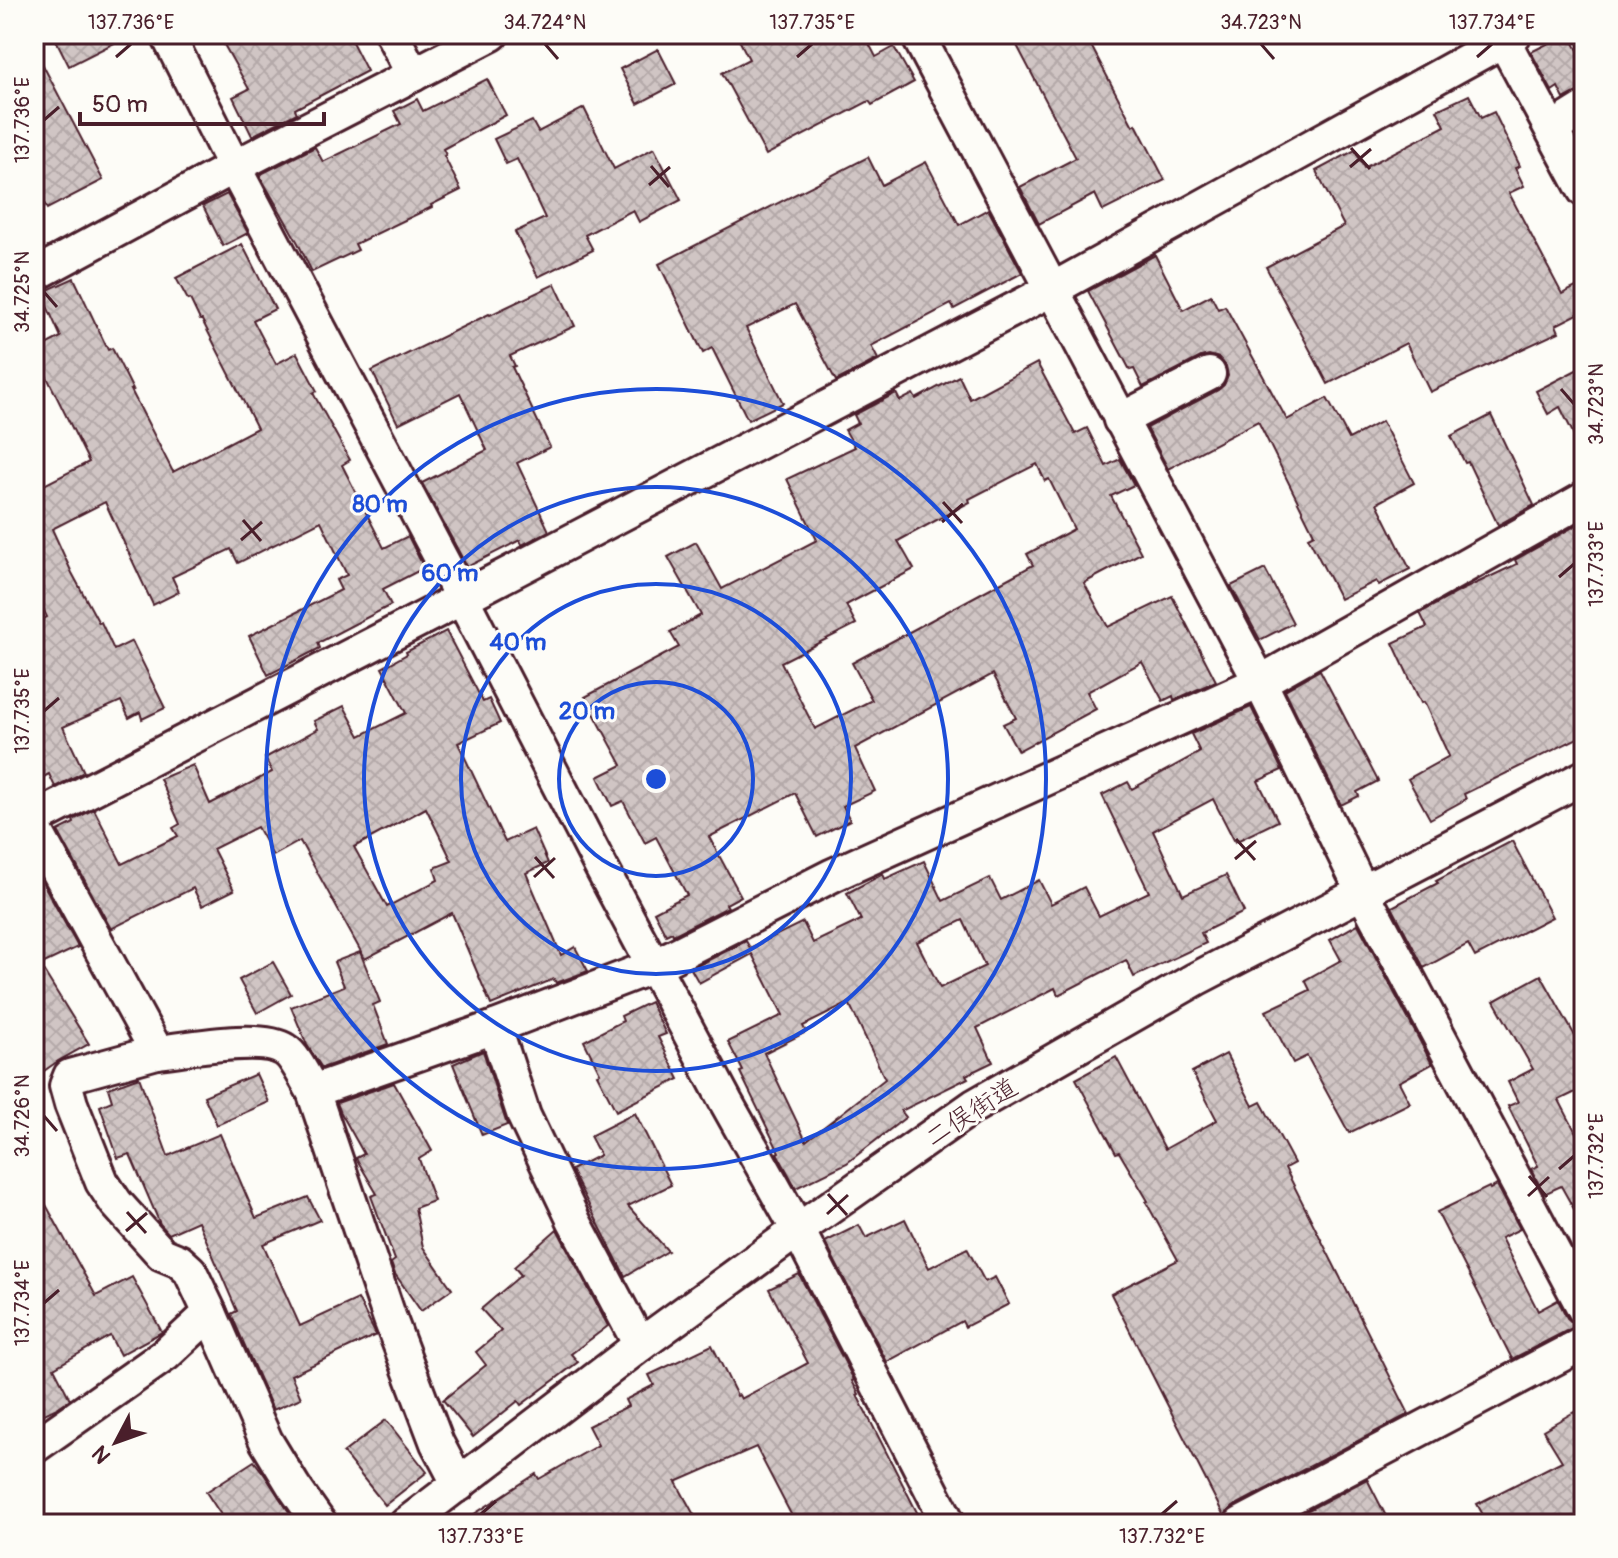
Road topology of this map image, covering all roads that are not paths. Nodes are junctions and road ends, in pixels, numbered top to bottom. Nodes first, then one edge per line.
1 (167, 34) edge
2 (392, 34) edge
3 (492, 34) edge
4 (917, 34) edge
5 (1506, 36) edge
6 (413, 75) junction
7 (1584, 109) edge
8 (1552, 129) junction
9 (234, 167) junction
10 (1584, 190) edge
11 (34, 275) edge
12 (1051, 290) junction
13 (1209, 374) dead end
14 (1120, 420) junction
15 (1584, 499) edge
16 (462, 598) junction
17 (1260, 682) junction
18 (1584, 777) edge
19 (34, 819) edge
20 (34, 827) edge
21 (1363, 893) junction
22 (654, 966) junction
23 (495, 1027) junction
24 (157, 1052) junction
25 (313, 1091) junction
26 (798, 1230) junction
27 (1584, 1309) edge
28 (210, 1313) junction
29 (1584, 1343) edge
30 (640, 1345) junction
31 (34, 1447) edge
32 (459, 1485) junction
33 (320, 1524) edge
34 (406, 1524) edge
35 (949, 1524) edge
36 (1241, 1524) edge

1 - 9 street
2 - 6 street
3 - 6 street
4 - 12 street
5 - 8 street
5 - 12 street
6 - 9 street
7 - 8 street
8 - 10 street
9 - 11 street
9 - 16 street
12 - 14 street
12 - 16 street
13 - 14 street
14 - 17 street
15 - 17 street
16 - 19 street
16 - 22 street
17 - 21 street
17 - 22 street
18 - 21 street, 二俣街道
20 - 24 street
21 - 26 street, 二俣街道
21 - 27 street
22 - 23 street
22 - 26 street
23 - 25 street
23 - 30 street
24 - 25 street
24 - 28 street
25 - 32 street
26 - 30 street, 二俣街道
26 - 35 street
28 - 31 street
28 - 33 street
29 - 36 street
30 - 32 street, 二俣街道
32 - 34 street, 二俣街道

